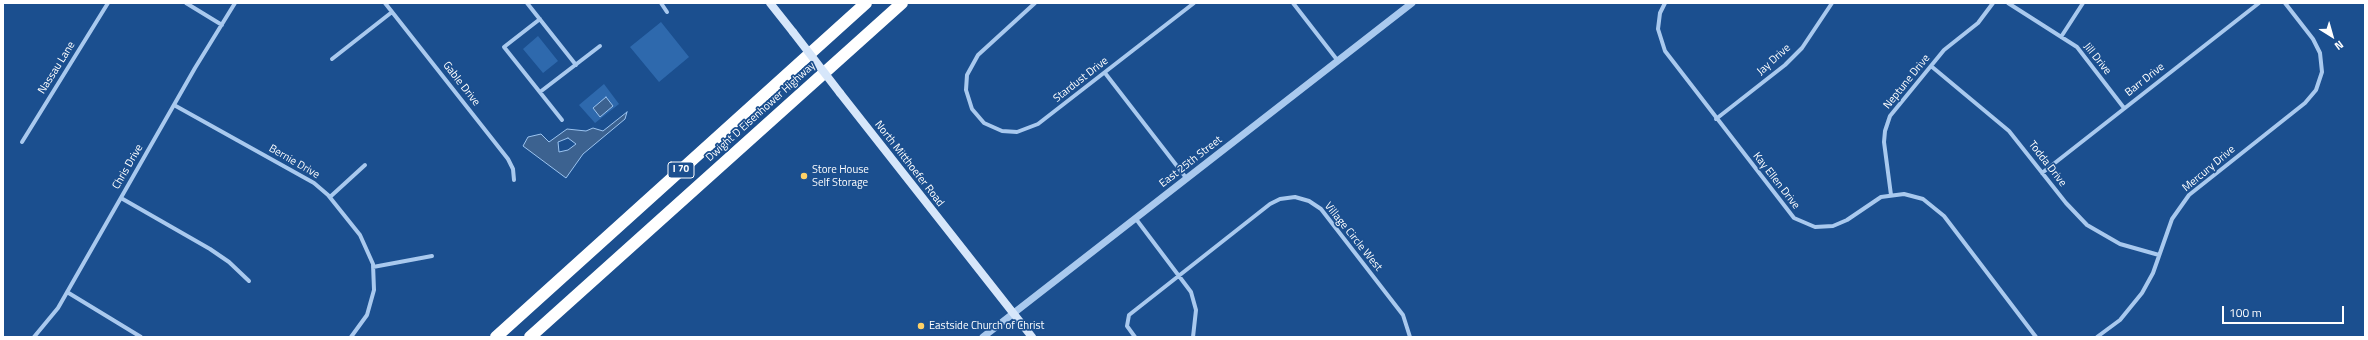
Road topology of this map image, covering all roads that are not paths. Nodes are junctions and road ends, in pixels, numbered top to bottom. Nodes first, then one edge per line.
1 (108, 3) edge
2 (186, 3) edge
3 (235, 3) edge
4 (385, 3) edge
5 (527, 3) edge
6 (662, 3) edge
7 (770, 3) edge
8 (866, 3) edge
9 (902, 3) edge
10 (1035, 3) edge
11 (1194, 3) edge
12 (1293, 3) edge
13 (1412, 3) edge
14 (1832, 3) edge
15 (1993, 3) edge
16 (2008, 3) edge
17 (2083, 3) edge
18 (2259, 3) edge
19 (2285, 3) edge
20 (1664, 5) edge
21 (392, 12) junction
22 (667, 12) dead end
23 (540, 19) junction
24 (222, 25) junction
25 (2061, 37) junction
26 (600, 46) dead end
27 (332, 59) dead end
28 (1338, 61) junction
29 (576, 65) junction
30 (1931, 66) junction
31 (1104, 73) junction
32 (540, 92) junction
33 (174, 105) junction
34 (2124, 108) junction
35 (1716, 119) junction
36 (562, 120) dead end
37 (22, 142) dead end
38 (365, 165) dead end
39 (2042, 173) junction
40 (1187, 179) junction
41 (514, 180) dead end
42 (1891, 195) junction
43 (330, 197) junction
44 (120, 198) junction
45 (1136, 218) junction
46 (2159, 255) junction
47 (432, 256) dead end
48 (373, 267) junction
49 (1180, 275) junction
50 (249, 282) dead end
51 (67, 292) junction
52 (1014, 313) junction
53 (34, 337) edge
54 (141, 337) edge
55 (351, 337) edge
56 (496, 337) edge
57 (530, 337) edge
58 (983, 337) edge
59 (1032, 337) edge
60 (1135, 337) edge
61 (1193, 337) edge
62 (1410, 337) edge
63 (2036, 337) edge
64 (2098, 337) edge

1 - 37 street, Nassau Lane
2 - 24 street
3 - 24 street, Chris Drive
4 - 21 street, Gable Drive
5 - 23 street
6 - 22 street
7 - 52 main road, North Mitthoefer Road, bridge
8 - 56 highway, Dwight D Eisenhower Highway / I 70
9 - 57 highway, Dwight D Eisenhower Highway / I 70
10 - 31 street, Stardust Drive
11 - 31 street, Stardust Drive
12 - 28 street
13 - 28 street, East 25th Street
14 - 35 street, Jay Drive
15 - 30 street, Neptune Drive
16 - 25 street, Jill Drive
17 - 25 street
18 - 34 street, Barr Drive
19 - 46 street, Mercury Drive
20 - 35 street, Kay Ellen Drive
21 - 27 street
21 - 41 street, Gable Drive
23 - 29 street
23 - 32 street
24 - 33 street, Chris Drive
25 - 34 street, Jill Drive
26 - 29 street
28 - 40 street, East 25th Street
29 - 32 street
30 - 39 street, Todda Drive
30 - 42 street, Neptune Drive
31 - 40 street
32 - 36 street
33 - 43 street, Bernie Drive
33 - 44 street, Chris Drive
34 - 39 street, Barr Drive
35 - 42 street, Kay Ellen Drive
38 - 43 street
39 - 46 street, Todda Drive
40 - 45 street, East 25th Street
42 - 63 street, Kay Ellen Drive
43 - 48 street, Bernie Drive
44 - 50 street
44 - 51 street, Chris Drive
45 - 49 street
45 - 52 street, East 25th Street
46 - 64 street, Mercury Drive
47 - 48 street
48 - 55 street, Bernie Drive
49 - 60 street, Village Circle West
49 - 61 street
49 - 62 street, Village Circle West
51 - 53 street, Chris Drive
51 - 54 street
52 - 58 street, East 25th Street
52 - 59 main road, North Mitthoefer Road

